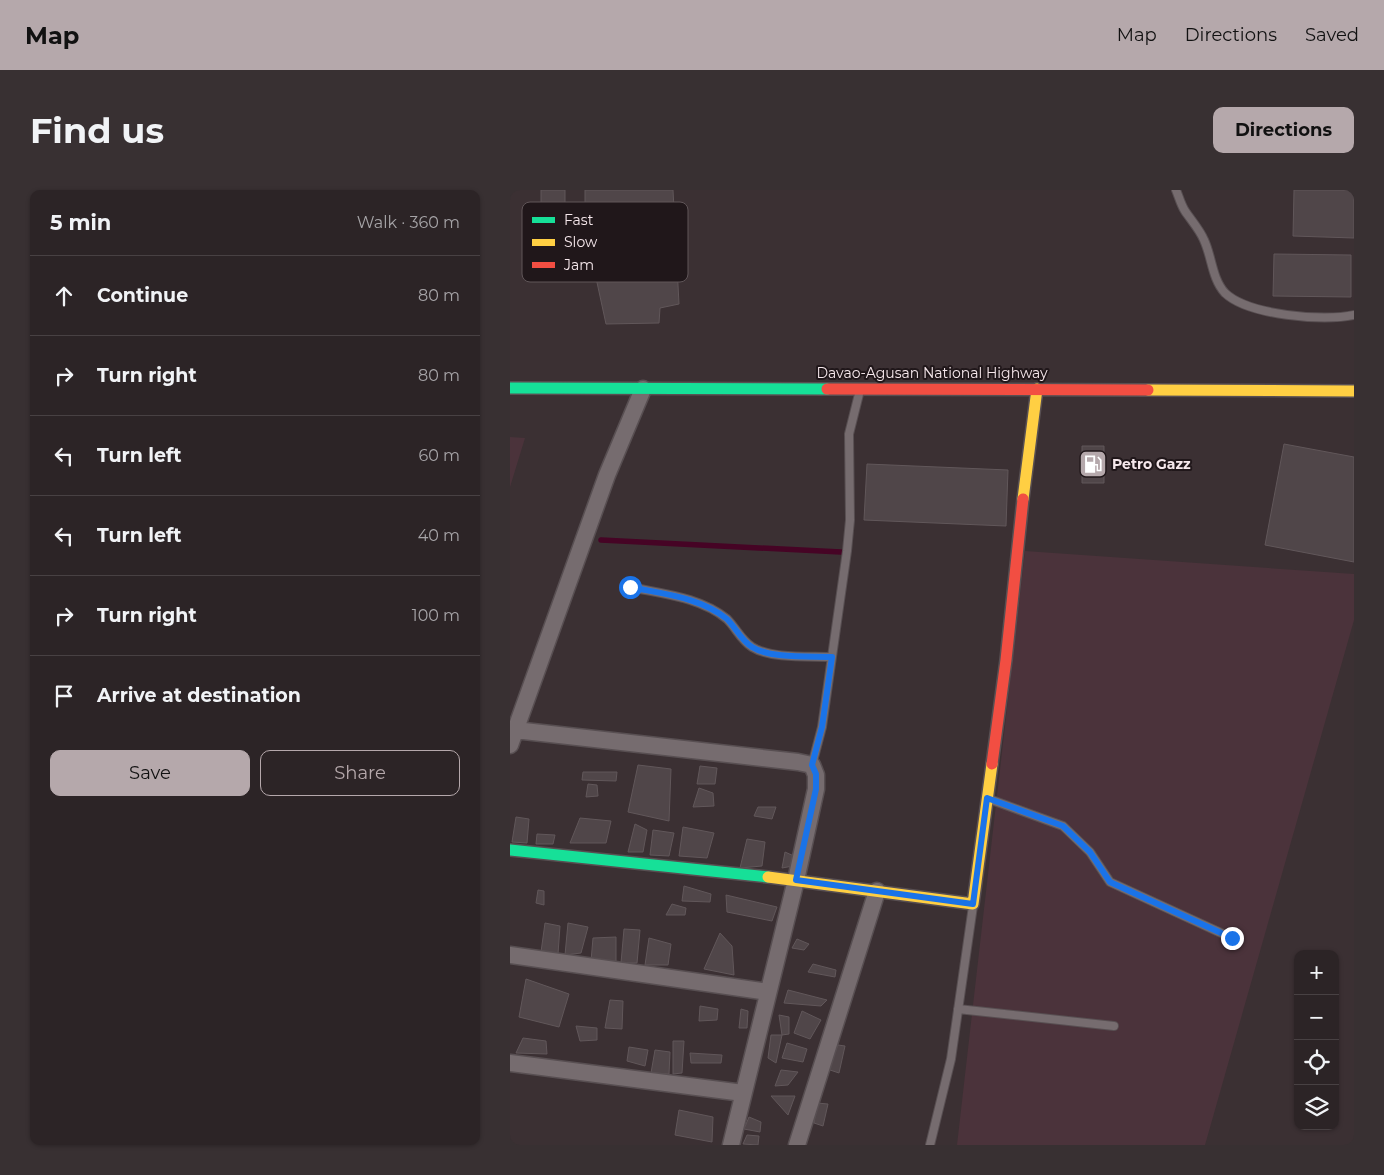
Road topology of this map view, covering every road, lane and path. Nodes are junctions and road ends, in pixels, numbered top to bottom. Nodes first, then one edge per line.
1 (1176, 190) edge
2 (1354, 315) edge
3 (510, 388) edge
4 (860, 388) junction
5 (643, 389) junction
6 (1037, 389) junction
7 (1354, 391) edge
8 (630, 587) dead end
9 (832, 657) junction
10 (512, 738) edge
11 (812, 765) junction
12 (987, 798) junction
13 (510, 850) edge
14 (796, 880) junction
15 (877, 891) junction
16 (973, 904) junction
17 (1232, 938) dead end
18 (510, 955) edge
19 (768, 992) junction
20 (958, 1009) junction
21 (1114, 1026) dead end
22 (510, 1064) edge
23 (744, 1093) junction
24 (731, 1145) edge
25 (797, 1145) edge
26 (930, 1145) edge

1 - 2 lane
3 - 5 main road, Davao-Agusan National Highway
4 - 5 main road, Davao-Agusan National Highway
4 - 6 main road, Davao-Agusan National Highway
4 - 9 lane
5 - 10 street
6 - 7 main road, Davao-Agusan National Highway
6 - 12 main road
8 - 9 lane
9 - 11 lane
10 - 11 street
11 - 14 street
12 - 16 main road
12 - 17 lane
13 - 14 main road
14 - 15 main road
14 - 19 street
15 - 16 main road
15 - 25 street
16 - 20 lane
18 - 19 street
19 - 23 street
20 - 21 lane
20 - 26 lane
22 - 23 street
23 - 24 street

